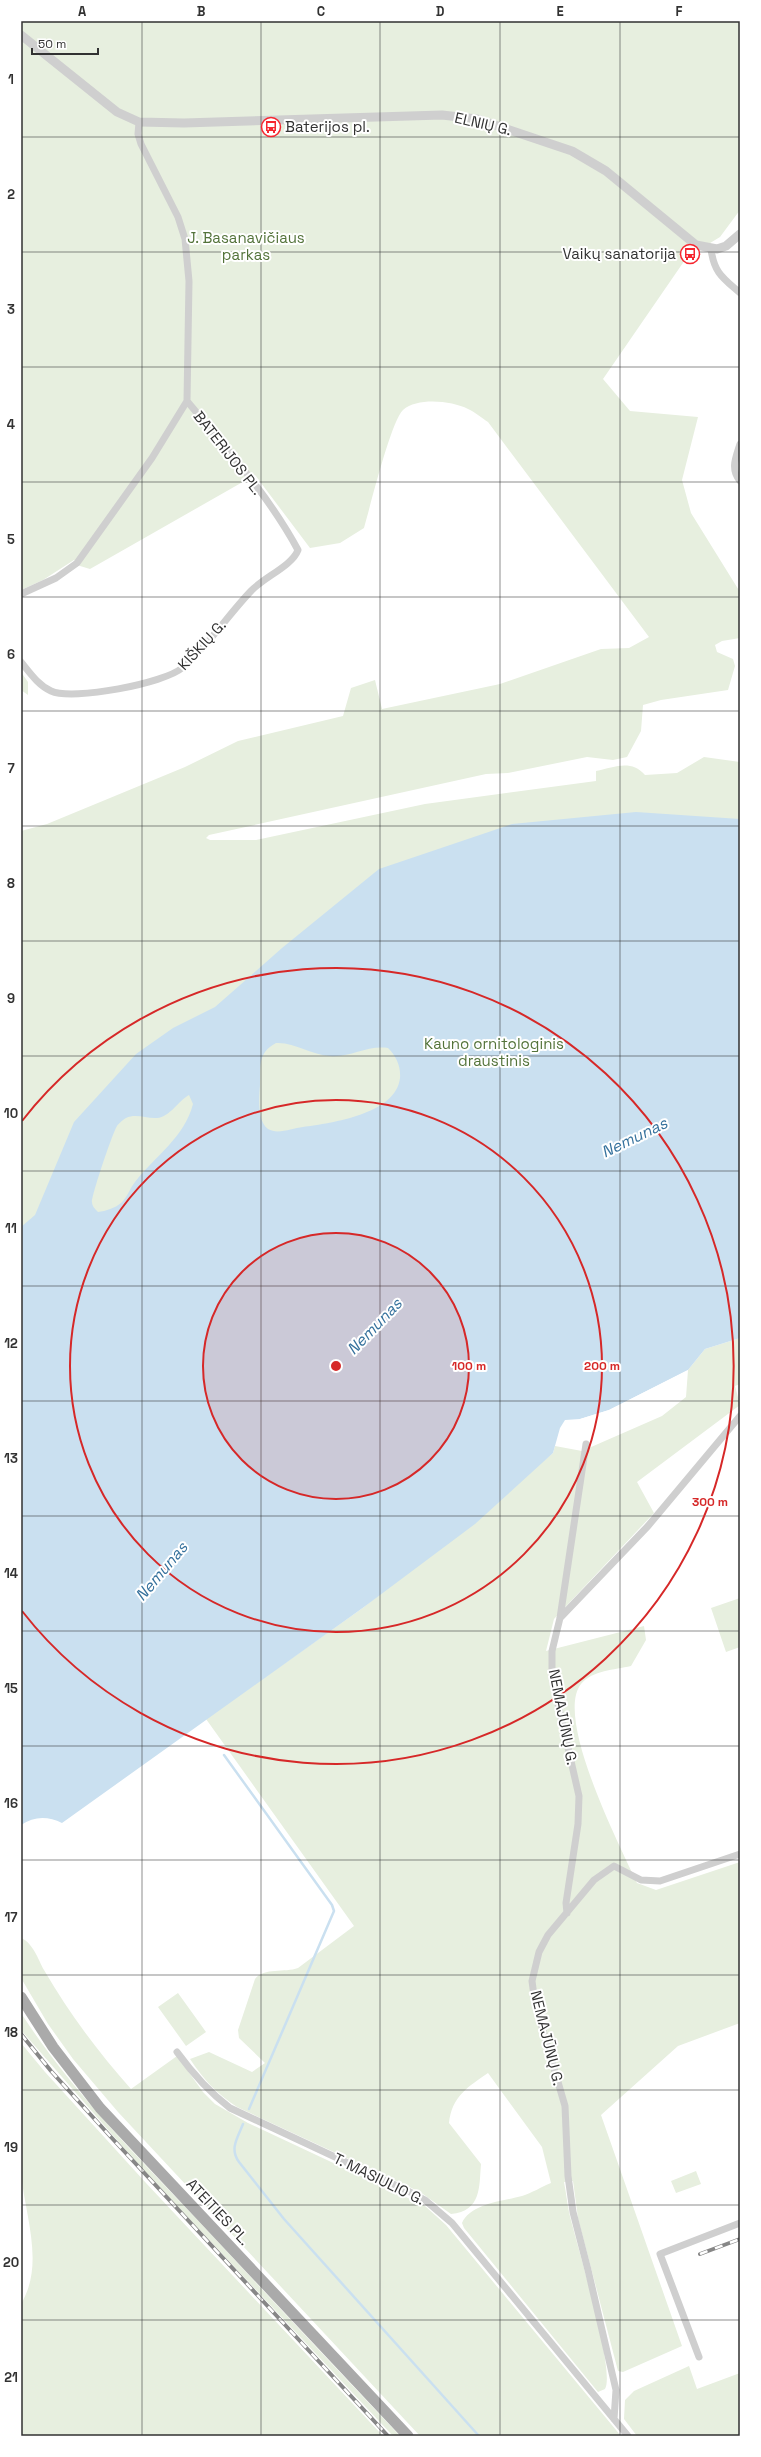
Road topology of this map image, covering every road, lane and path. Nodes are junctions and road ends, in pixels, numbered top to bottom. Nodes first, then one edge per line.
1 (21, 35) edge
2 (139, 122) junction
3 (740, 234) edge
4 (711, 249) junction
5 (740, 293) edge
6 (187, 401) junction
7 (740, 444) edge
8 (740, 481) edge
9 (298, 550) joint
10 (21, 594) edge
11 (21, 662) edge
12 (740, 1416) edge
13 (586, 1444) dead end
14 (560, 1618) junction
15 (740, 1854) edge
16 (567, 1913) junction
17 (21, 1997) edge
18 (177, 2052) dead end
19 (740, 2223) edge
20 (699, 2357) dead end
21 (614, 2419) junction
22 (408, 2436) edge
23 (628, 2436) edge

1 - 2 street
2 - 4 street, ELNIŲ G.
2 - 6 street, BATERIJOS PL.
3 - 4 street
4 - 5 street
6 - 9 street, BATERIJOS PL.
6 - 10 street
7 - 8 street
9 - 11 street, KIŠKIŲ G.
12 - 14 street
13 - 14 street, NEMAJŪNŲ G.
14 - 16 street, NEMAJŪNŲ G.
15 - 16 street
16 - 21 street, NEMAJŪNŲ G.
17 - 22 main road, ATEITIES PL.
18 - 21 street, T. MASIULIO G.
19 - 20 street
21 - 23 street, T. MASIULIO G.

